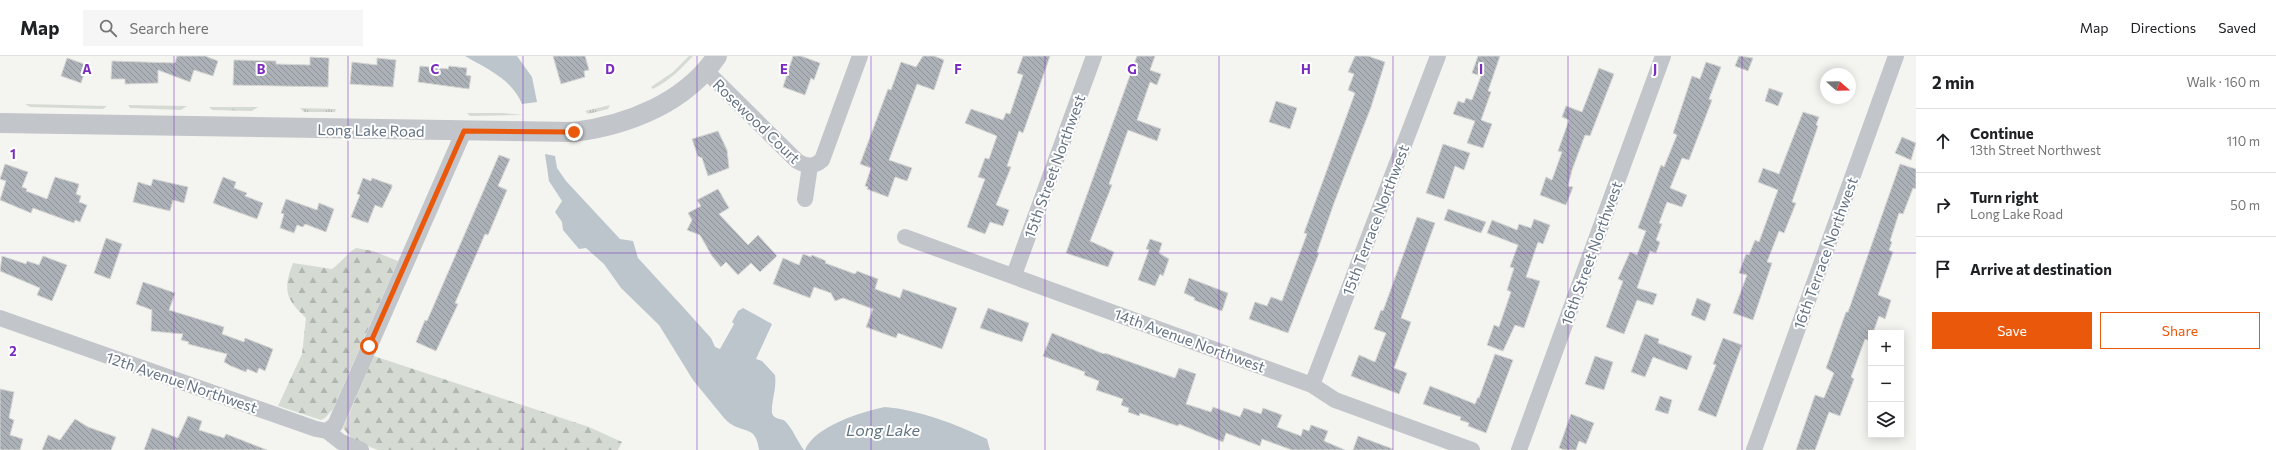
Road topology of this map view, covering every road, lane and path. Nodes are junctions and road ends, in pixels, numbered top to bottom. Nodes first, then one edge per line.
1 (860, 56) edge
2 (1094, 56) edge
3 (1438, 56) edge
4 (1663, 56) edge
5 (1896, 56) edge
6 (711, 64) edge
7 (0, 123) edge
8 (464, 131) junction
9 (810, 166) junction
10 (805, 199) dead end
11 (905, 237) dead end
12 (1014, 275) junction
13 (0, 318) edge
14 (1312, 385) junction
15 (327, 431) junction
16 (361, 450) edge
17 (1472, 450) edge
18 (1519, 450) edge
19 (1754, 450) edge

1 - 9 street, Rosewood Court
2 - 12 street, 15th Street Northwest
3 - 14 street, 15th Terrace Northwest
4 - 18 street, 16th Street Northwest
5 - 19 street, 16th Terrace Northwest
6 - 8 street, Long Lake Road
6 - 9 street, Rosewood Court
7 - 8 street, Long Lake Road
8 - 15 street
9 - 10 street, Rosewood Court
11 - 12 street, 14th Avenue Northwest
12 - 14 street, 14th Avenue Northwest
13 - 15 street, 12th Avenue Northwest
14 - 17 street, 14th Avenue Northwest
15 - 16 street, 12th Avenue Northwest

